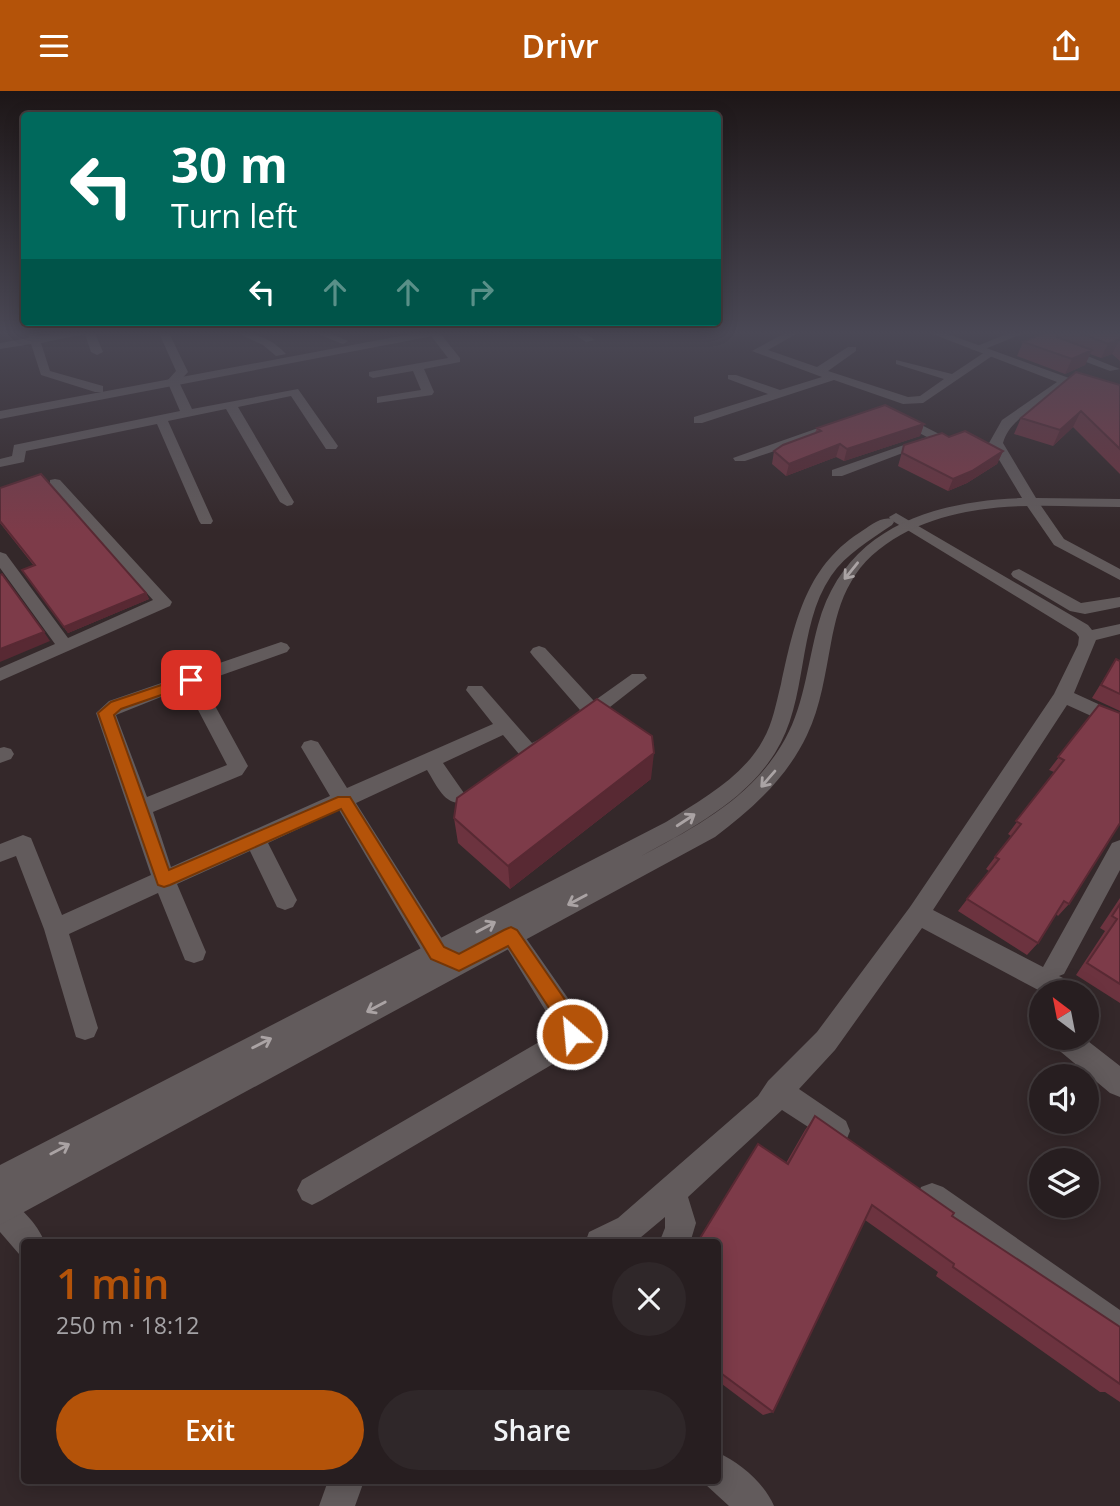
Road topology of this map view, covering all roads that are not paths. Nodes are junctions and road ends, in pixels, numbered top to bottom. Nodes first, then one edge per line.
1 (47, 399) edge
2 (74, 399) edge
3 (183, 399) edge
4 (256, 399) edge
5 (299, 399) edge
6 (386, 399) edge
7 (764, 399) edge
8 (901, 399) edge
9 (923, 399) edge
10 (1040, 399) edge
11 (381, 400) dead end
12 (907, 401) junction
13 (229, 404) junction
14 (0, 408) edge
15 (187, 413) junction
16 (0, 415) edge
17 (857, 418) edge
18 (161, 419) junction
19 (698, 420) dead end
20 (331, 446) dead end
21 (740, 458) dead end
22 (0, 463) edge
23 (837, 473) dead end
24 (55, 483) dead end
25 (1120, 491) edge
26 (1029, 498) junction
27 (287, 502) dead end
28 (1120, 503) edge
29 (206, 521) dead end
30 (903, 521) junction
31 (948, 532) dead end
32 (0, 557) edge
33 (1120, 575) edge
34 (1120, 602) edge
35 (1120, 629) edge
36 (1088, 637) junction
37 (66, 647) junction
38 (281, 649) dead end
39 (539, 652) dead end
40 (0, 675) edge
41 (638, 678) dead end
42 (191, 680) junction
43 (475, 690) dead end
44 (1063, 696) junction
45 (592, 711) junction
46 (1120, 722) edge
47 (506, 726) junction
48 (311, 747) dead end
49 (431, 761) junction
50 (456, 796) edge
51 (344, 801) junction
52 (141, 808) junction
53 (255, 840) junction
54 (1120, 849) edge
55 (0, 853) edge
56 (164, 880) junction
57 (285, 900) dead end
58 (918, 913) junction
59 (56, 929) junction
60 (511, 935) junction
61 (194, 951) dead end
62 (437, 953) junction
63 (459, 963) junction
64 (1055, 966) dead end
65 (1044, 980) edge
66 (85, 1028) dead end
67 (1079, 1050) edge
68 (1120, 1083) edge
69 (778, 1091) junction
70 (858, 1146) edge
71 (0, 1181) edge
72 (915, 1186) edge
73 (312, 1190) dead end
74 (671, 1193) junction
75 (0, 1210) edge
76 (26, 1239) edge
77 (609, 1239) edge
78 (676, 1239) edge
79 (1120, 1329) edge
80 (721, 1474) edge
81 (345, 1484) edge
82 (337, 1506) edge
83 (757, 1506) edge

1 - 14 street
2 - 16 street
3 - 15 street
4 - 13 street
5 - 20 street
6 - 11 street
7 - 19 street
8 - 12 street
9 - 12 street
10 - 26 street
12 - 23 street
13 - 15 street
13 - 27 street
15 - 18 street
17 - 21 street
18 - 22 street
18 - 29 street
24 - 37 street
25 - 26 street
26 - 28 street
26 - 30 street
26 - 33 street
30 - 36 street
30 -> 60 street
62 -> 30 street
31 - 34 street
32 - 37 street
35 - 36 street
36 - 44 street
37 - 40 street
38 - 42 street
39 - 45 street
41 - 45 street
42 - 52 street
42 - 52 street
43 - 47 street
44 - 46 street
44 - 58 street
45 - 47 street
47 - 49 street
48 - 51 street
49 - 50 street
49 - 51 street
51 - 53 street
51 - 62 street
52 - 56 street
53 - 56 street
53 - 57 street
54 - 64 street
55 - 59 street
56 - 59 street
56 - 61 street
58 - 65 street
58 - 69 street
59 - 66 street
60 - 63 street
60 - 73 street
62 - 63 street
71 -> 62 street
63 -> 75 street
67 - 68 street
69 - 70 street
69 - 74 street
72 - 79 street
74 - 77 street
74 - 78 street
75 - 76 street
80 - 83 street
81 - 82 street

